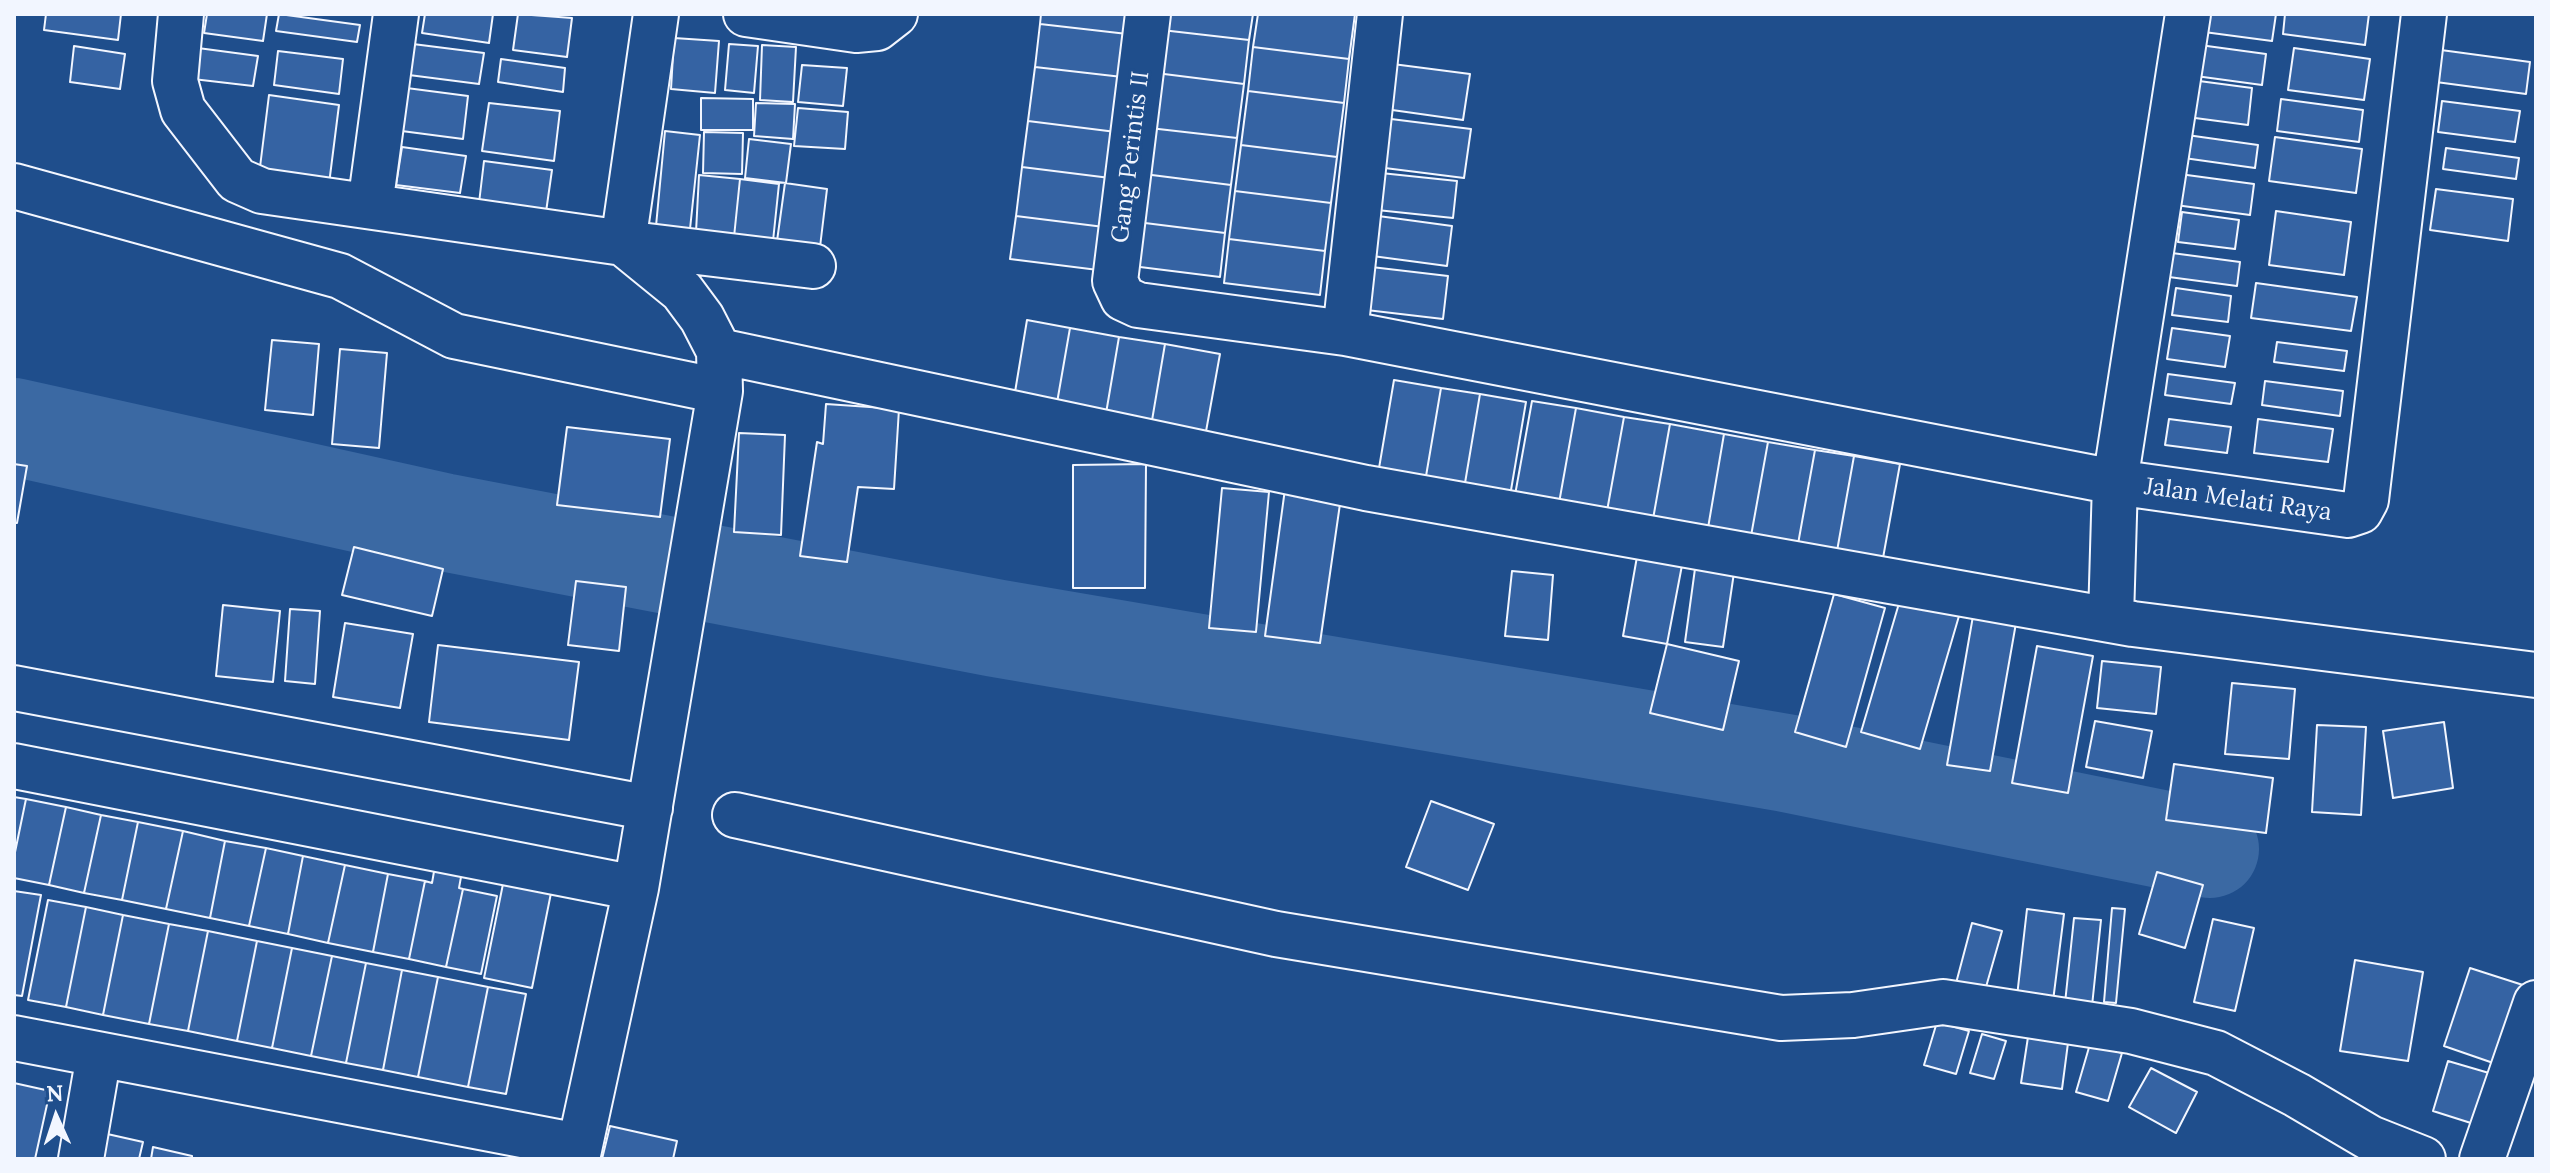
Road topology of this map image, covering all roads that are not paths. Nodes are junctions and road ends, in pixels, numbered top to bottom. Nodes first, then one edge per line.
1 (181, 14) edge
2 (396, 14) edge
3 (656, 14) edge
4 (746, 14) edge
5 (895, 14) edge
6 (1148, 14) edge
7 (1380, 14) edge
8 (2188, 14) edge
9 (2424, 14) edge
10 (19, 189) edge
11 (370, 206) junction
12 (623, 243) junction
13 (813, 266) dead end
14 (1123, 298) joint
15 (1345, 333) junction
16 (720, 371) junction
17 (2115, 482) junction
18 (2111, 618) junction
19 (2536, 675) edge
20 (14, 688) edge
21 (14, 766) edge
22 (650, 808) junction
23 (735, 815) dead end
24 (636, 888) junction
25 (2536, 1003) edge
26 (14, 1038) edge
27 (99, 1055) junction
28 (578, 1152) edge
29 (81, 1159) edge
30 (2423, 1159) edge
31 (2482, 1159) edge

1 - 11 street
2 - 11 street
3 - 12 street
4 - 5 street
6 - 14 street, Gang Perintis II
7 - 15 street
8 - 17 street
9 - 17 street, Jalan Melati Raya
10 - 16 street
11 - 12 street
12 - 13 street
12 - 16 street
14 - 15 street, Jalan Melati Raya
15 - 17 street, Jalan Melati Raya
16 - 18 street
16 - 22 street
17 - 18 street
18 - 19 street
20 - 22 street
21 - 24 street
22 - 24 street
23 - 30 street
24 - 28 street
25 - 31 street
26 - 27 street
27 - 28 street
27 - 29 street

